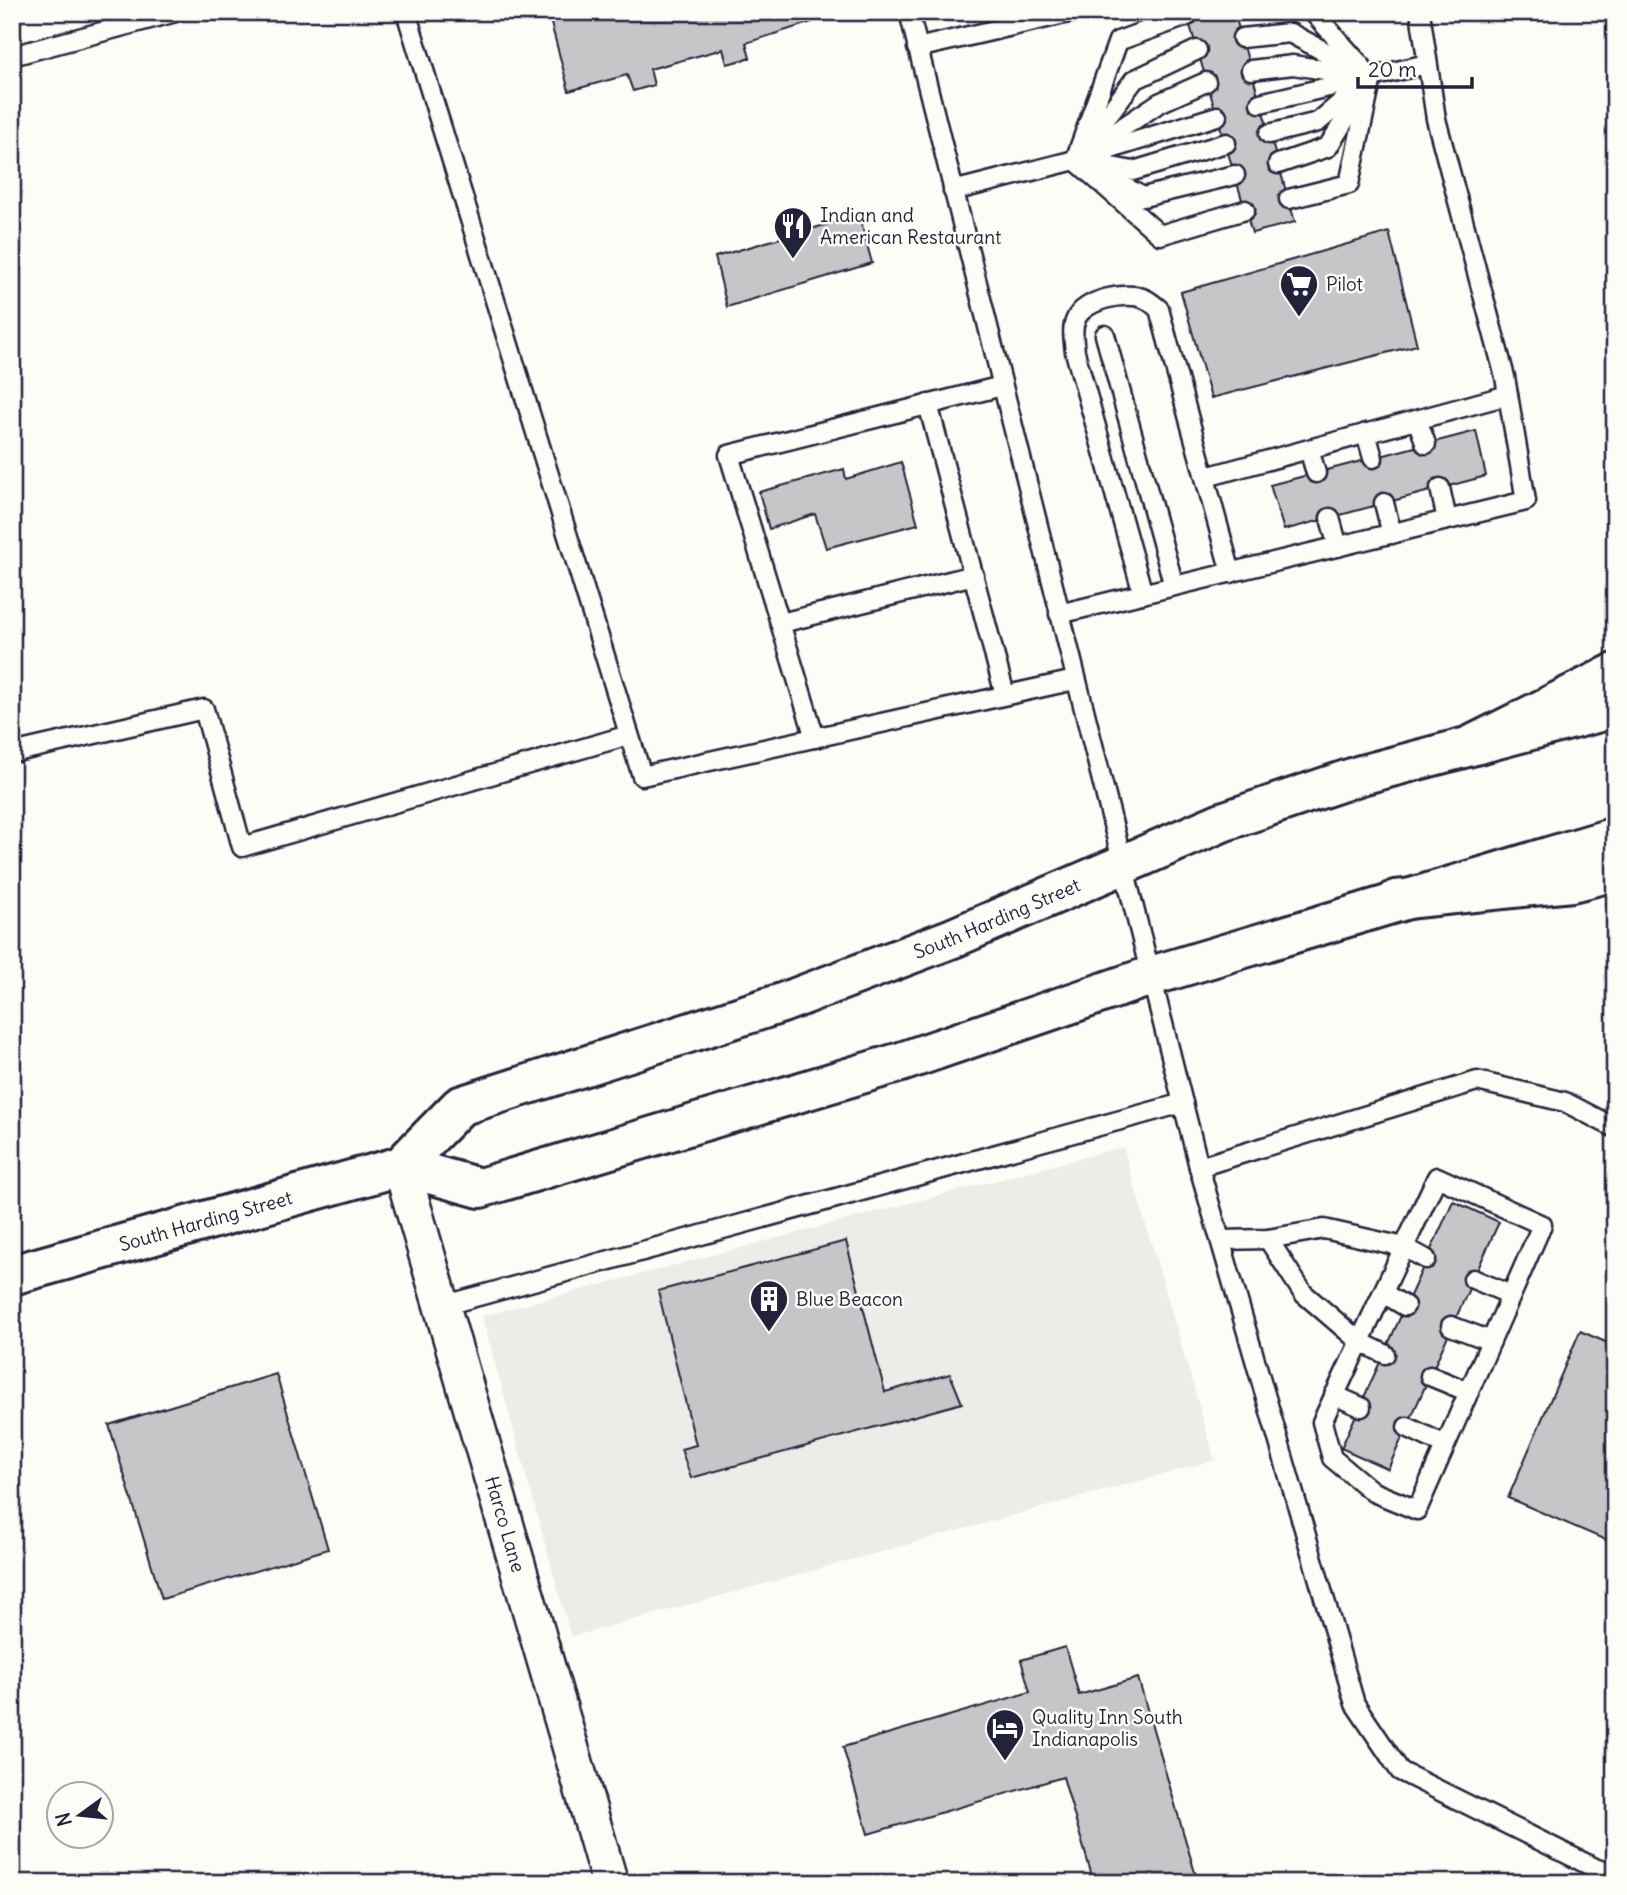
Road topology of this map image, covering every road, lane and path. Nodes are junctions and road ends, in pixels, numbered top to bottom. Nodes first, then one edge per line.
1 (176, 12) edge
2 (405, 12) edge
3 (909, 12) edge
4 (1073, 12) edge
5 (1313, 12) edge
6 (1420, 12) edge
7 (1187, 16) dead end
8 (1241, 38) dead end
9 (918, 47) junction
10 (1197, 50) dead end
11 (12, 56) edge
12 (1427, 64) junction
13 (1251, 70) dead end
14 (1372, 77) junction
15 (1206, 82) dead end
16 (1260, 103) dead end
17 (1217, 116) dead end
18 (1269, 134) dead end
19 (1226, 143) dead end
20 (1075, 160) junction
21 (1278, 164) dead end
22 (1235, 175) dead end
23 (953, 191) junction
24 (1289, 199) dead end
25 (1245, 210) dead end
26 (1105, 335) dead end
27 (1002, 386) junction
28 (1508, 395) junction
29 (928, 404) junction
30 (1417, 420) junction
31 (1366, 433) junction
32 (1426, 444) dead end
33 (1309, 449) junction
34 (1373, 458) dead end
35 (1316, 473) dead end
36 (1206, 477) junction
37 (1440, 488) dead end
38 (1384, 503) dead end
39 (1330, 517) dead end
40 (1447, 520) junction
41 (1392, 534) junction
42 (1338, 547) junction
43 (1231, 573) junction
44 (974, 575) junction
45 (1174, 586) junction
46 (1143, 594) junction
47 (1059, 614) junction
48 (781, 623) junction
49 (1615, 673) edge
50 (1075, 680) junction
51 (1005, 695) junction
52 (1615, 708) edge
53 (629, 735) junction
54 (816, 738) junction
55 (1470, 746) junction
56 (12, 753) edge
57 (1615, 837) edge
58 (1121, 865) junction
59 (1615, 871) edge
60 (1396, 900) junction
61 (1150, 976) junction
62 (1183, 1103) junction
63 (1615, 1128) edge
64 (401, 1166) junction
65 (1199, 1167) junction
66 (1268, 1239) junction
67 (1221, 1240) junction
68 (1404, 1247) junction
69 (1426, 1259) dead end
70 (12, 1275) edge
71 (1473, 1279) dead end
72 (1383, 1293) junction
73 (1511, 1295) junction
74 (442, 1306) junction
75 (1405, 1306) dead end
76 (1451, 1326) dead end
77 (1491, 1341) junction
78 (1360, 1342) junction
79 (1385, 1354) dead end
80 (1430, 1376) dead end
81 (1469, 1392) junction
82 (1334, 1395) junction
83 (1361, 1407) dead end
84 (1407, 1427) dead end
85 (1446, 1445) junction
86 (1615, 1874) edge
87 (610, 1883) edge

1 - 11 lane
2 - 53 lane
3 - 9 lane
4 - 9 lane
5 - 14 lane
6 - 12 lane
7 - 20 lane
8 - 14 lane
9 - 23 lane
10 - 20 lane
12 - 14 lane
12 - 28 lane
13 - 14 lane
14 - 16 lane
14 - 18 lane
14 - 21 lane
14 - 24 lane
15 - 20 lane
17 - 20 lane
19 - 20 lane
20 - 22 lane
20 - 23 lane
20 - 25 lane
23 - 27 lane
26 - 45 lane
27 - 29 lane
27 - 47 lane
28 - 30 lane
28 - 40 lane
29 - 44 lane
29 - 48 lane
30 - 31 lane
30 - 32 lane
31 - 33 lane
31 - 34 lane
33 - 35 lane
33 - 36 lane
36 - 43 lane
36 - 46 lane
37 - 40 lane
38 - 41 lane
39 - 42 lane
40 - 41 lane
41 - 42 lane
42 - 43 lane
43 - 45 lane
44 - 48 lane
44 - 51 lane
45 - 46 lane
46 - 47 lane
47 - 50 lane
48 - 54 lane
49 - 55 main road
50 - 51 lane
50 - 58 lane
51 - 54 lane
52 - 55 main road, South Harding Street
53 - 54 lane
53 - 56 lane
55 - 58 main road, South Harding Street
57 - 60 main road
58 - 61 lane
58 - 64 main road, South Harding Street
59 - 60 main road
60 - 61 main road
61 - 62 lane
61 - 64 main road
62 - 65 lane
62 - 74 lane
63 - 65 lane
64 - 70 main road, South Harding Street
64 - 74 street, Harco Lane
65 - 67 lane
66 - 67 lane
66 - 68 lane
66 - 78 lane
67 - 86 lane
68 - 69 lane
68 - 72 lane
68 - 73 lane
71 - 73 lane
72 - 75 lane
72 - 78 lane
73 - 77 lane
74 - 87 street, Harco Lane
76 - 77 lane
77 - 81 lane
78 - 79 lane
78 - 82 lane
80 - 81 lane
81 - 85 lane
82 - 83 lane
82 - 85 lane
84 - 85 lane

